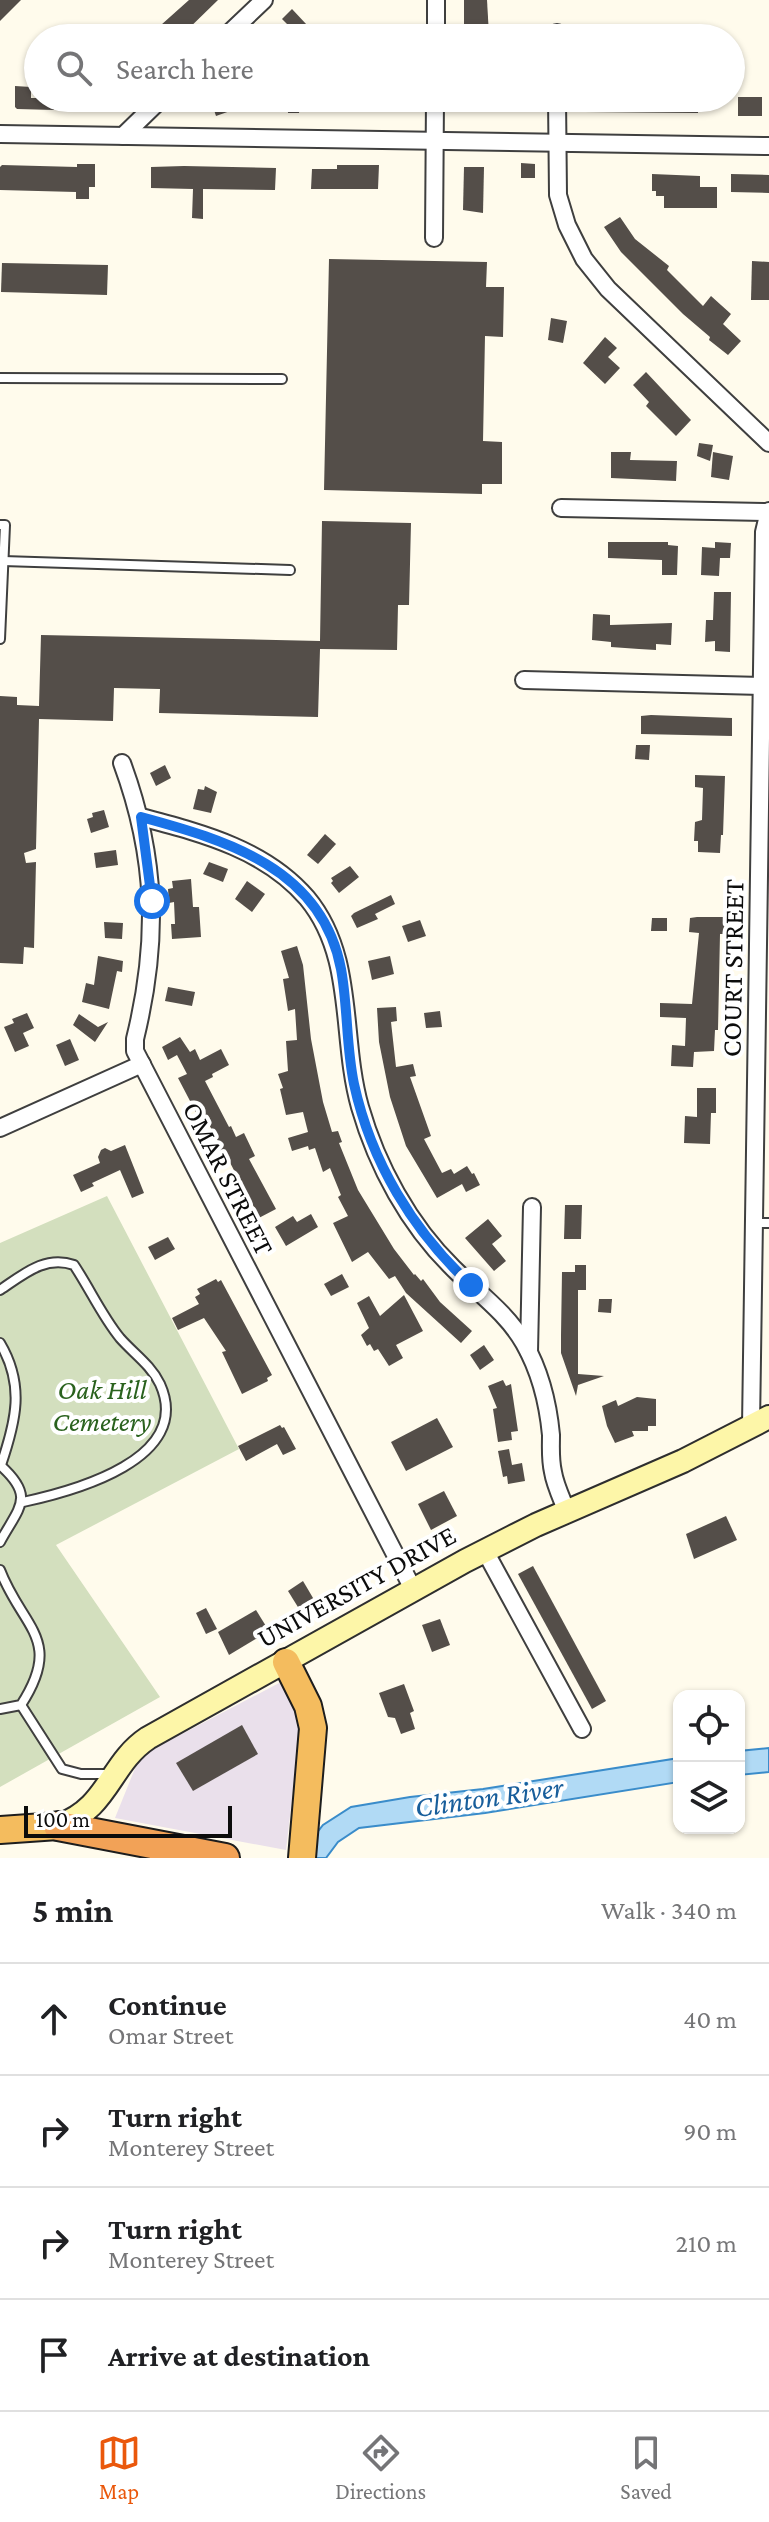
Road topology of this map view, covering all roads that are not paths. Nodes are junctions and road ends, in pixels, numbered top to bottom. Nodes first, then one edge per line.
1 (264, 0) edge
2 (436, 0) edge
3 (239, 24) edge
4 (436, 24) edge
5 (148, 112) edge
6 (435, 112) edge
7 (557, 112) edge
8 (0, 134) edge
9 (123, 136) junction
10 (435, 141) junction
11 (556, 143) junction
12 (769, 146) edge
13 (434, 238) dead end
14 (0, 378) edge
15 (282, 379) dead end
16 (769, 443) edge
17 (561, 508) dead end
18 (769, 512) edge
19 (0, 525) edge
20 (3, 561) junction
21 (290, 570) dead end
22 (0, 639) edge
23 (524, 680) dead end
24 (762, 686) junction
25 (122, 763) dead end
26 (141, 817) junction
27 (142, 1064) junction
28 (0, 1128) edge
29 (532, 1207) dead end
30 (762, 1223) edge
31 (0, 1290) edge
32 (0, 1343) edge
33 (529, 1354) junction
34 (760, 1422) edge
35 (0, 1465) edge
36 (23, 1502) junction
37 (567, 1512) junction
38 (0, 1542) edge
39 (485, 1551) junction
40 (0, 1570) edge
41 (413, 1589) junction
42 (286, 1662) junction
43 (21, 1705) junction
44 (0, 1709) edge
45 (582, 1729) dead end
46 (115, 1774) junction
47 (58, 1826) junction
48 (0, 1830) edge
49 (302, 1851) edge
50 (225, 1858) edge

1 - 3 street
2 - 4 street
5 - 9 street
6 - 10 street
7 - 11 street
8 - 9 street
9 - 10 street
10 - 11 street
10 - 13 street
11 - 12 street
11 - 16 street
14 - 15 lane
17 - 18 street
18 - 24 street, COURT STREET
19 - 20 lane
20 - 21 lane
20 - 22 lane
23 - 24 street
24 - 30 street, COURT STREET
25 - 26 street, OMAR STREET
26 - 27 street, OMAR STREET
26 - 33 street
27 - 28 street
27 - 41 street, OMAR STREET
29 - 33 street
30 - 34 street, COURT STREET
31 - 36 lane
32 - 35 lane
33 - 37 street
34 - 37 main road, UNIVERSITY DRIVE
35 - 36 lane
36 - 38 lane
37 - 39 main road, UNIVERSITY DRIVE
39 - 41 main road, UNIVERSITY DRIVE
39 - 45 street
40 - 43 lane
41 - 42 main road, UNIVERSITY DRIVE
42 - 46 main road, UNIVERSITY DRIVE
42 - 49 highway
43 - 44 lane
43 - 46 lane
46 - 47 main road, UNIVERSITY DRIVE
47 - 48 highway, UNIVERSITY DRIVE
47 - 50 highway

